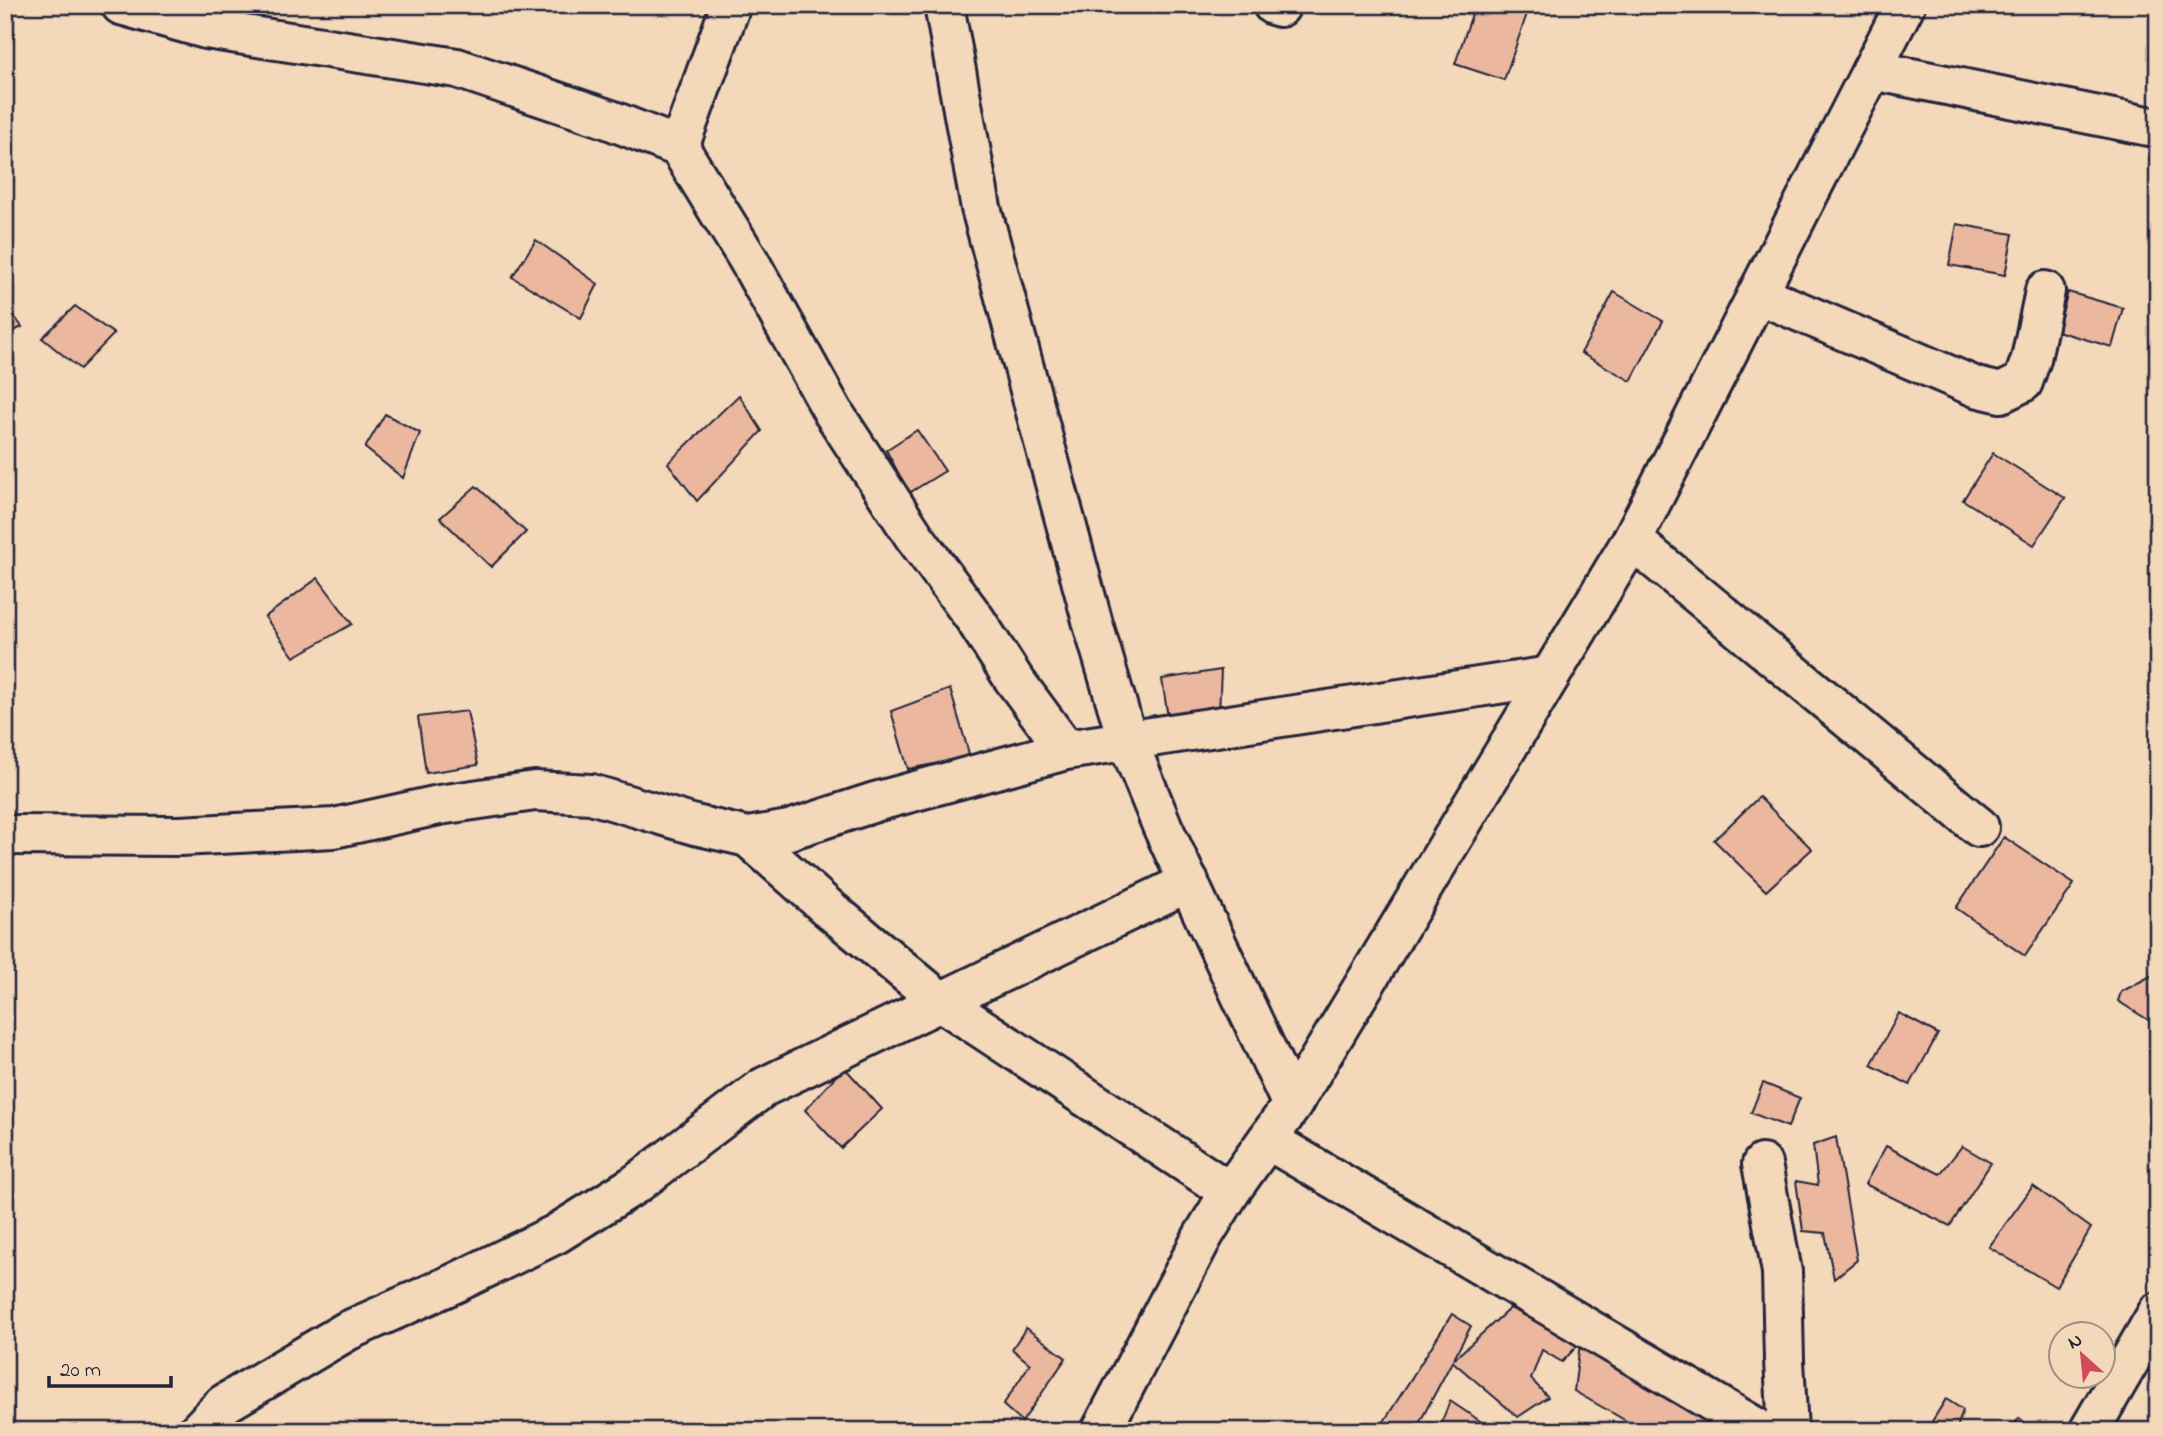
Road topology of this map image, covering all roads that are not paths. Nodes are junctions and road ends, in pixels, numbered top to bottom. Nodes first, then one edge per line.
1 (121, 5) edge
2 (731, 5) edge
3 (944, 5) edge
4 (1905, 5) edge
5 (1872, 71) junction
6 (2158, 128) edge
7 (679, 147) junction
8 (2045, 291) dead end
9 (1758, 294) junction
10 (1632, 540) junction
11 (1550, 676) junction
12 (1128, 742) junction
13 (1066, 750) junction
14 (1979, 827) dead end
15 (5, 835) edge
16 (748, 837) junction
17 (1189, 882) junction
18 (940, 1001) junction
19 (1292, 1105) junction
20 (1268, 1140) junction
21 (1762, 1164) dead end
22 (1230, 1192) junction
23 (2158, 1312) edge
24 (198, 1431) edge
25 (1101, 1431) edge
26 (1762, 1431) edge
27 (1788, 1431) edge
28 (2089, 1431) edge

1 - 7 street
2 - 7 street
3 - 12 street
4 - 5 street
5 - 6 street
5 - 9 street
7 - 13 street
8 - 9 street
9 - 10 street
10 - 11 street
10 - 14 street
11 - 12 street
11 - 19 street
12 - 13 street
12 - 17 street
13 - 16 street
15 - 16 street
16 - 18 street
17 - 18 street
17 - 19 street
18 - 22 street
18 - 24 street
19 - 20 street
20 - 22 street
20 - 26 street
21 - 27 street
22 - 25 street
23 - 28 street

